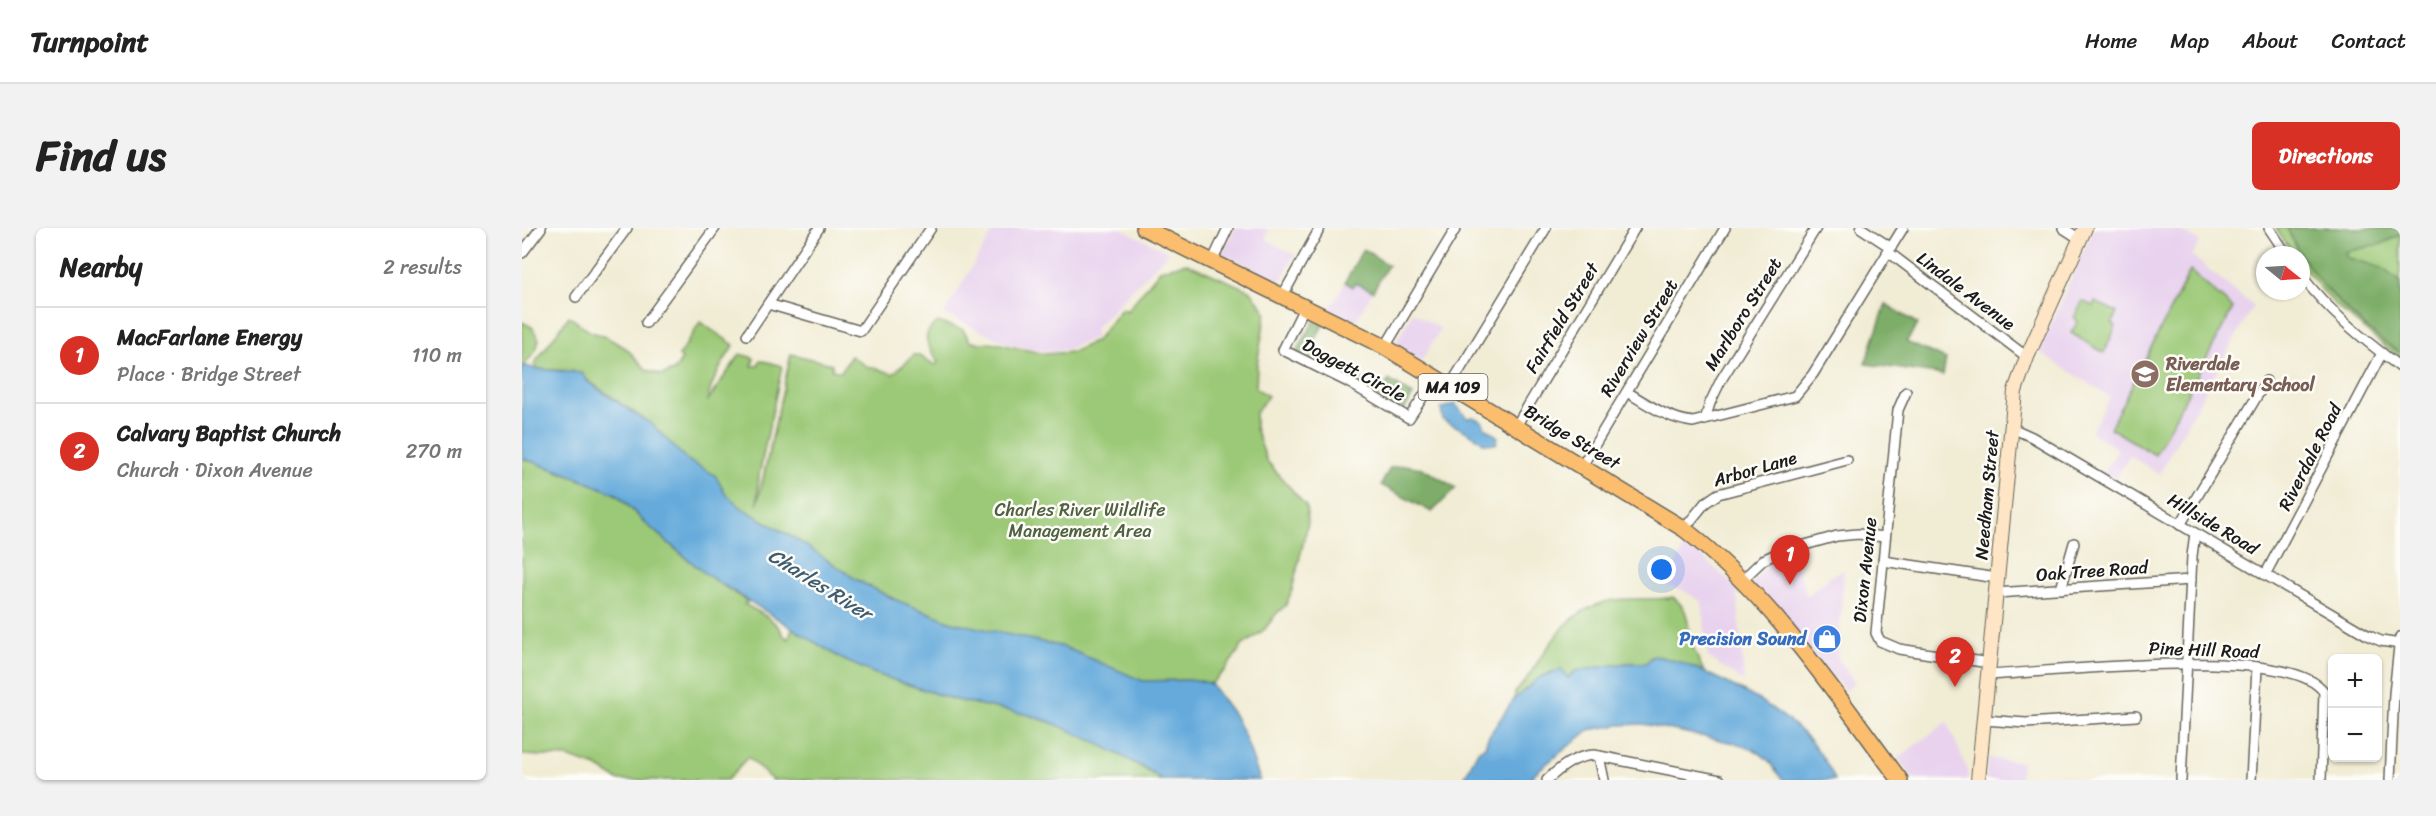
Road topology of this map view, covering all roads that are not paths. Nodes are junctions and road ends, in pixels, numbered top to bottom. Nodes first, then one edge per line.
1 (541, 228) edge
2 (627, 228) edge
3 (715, 228) edge
4 (819, 228) edge
5 (931, 228) edge
6 (1144, 228) edge
7 (1228, 228) edge
8 (1320, 228) edge
9 (1546, 228) edge
10 (1635, 228) edge
11 (1725, 228) edge
12 (1816, 228) edge
13 (1861, 228) edge
14 (1903, 228) edge
15 (2063, 228) edge
16 (2269, 228) edge
17 (1452, 230) edge
18 (2082, 234) edge
19 (2281, 246) edge
20 (1888, 249) junction
21 (522, 254) edge
22 (1212, 262) junction
23 (2310, 286) edge
24 (1283, 296) junction
25 (576, 297) dead end
26 (768, 304) junction
27 (1305, 306) junction
28 (646, 323) dead end
29 (747, 335) dead end
30 (1385, 347) junction
31 (2382, 353) junction
32 (2027, 357) junction
33 (2400, 367) edge
34 (1436, 377) junction
35 (2266, 381) dead end
36 (1450, 386) junction
37 (1627, 392) junction
38 (1906, 392) dead end
39 (1705, 420) junction
40 (1516, 426) junction
41 (2012, 428) junction
42 (1847, 460) dead end
43 (1582, 466) junction
44 (2180, 525) junction
45 (1684, 528) junction
46 (2195, 533) junction
47 (1885, 537) junction
48 (2074, 543) dead end
49 (1883, 561) junction
50 (2265, 575) junction
51 (1997, 578) junction
52 (2191, 580) junction
53 (1741, 581) junction
54 (2061, 589) junction
55 (1996, 593) junction
56 (2400, 641) edge
57 (2186, 663) junction
58 (2257, 668) junction
59 (1989, 669) junction
60 (2136, 716) dead end
61 (1984, 720) junction
62 (2396, 727) edge
63 (1599, 756) junction
64 (1547, 780) edge
65 (1604, 780) edge
66 (1720, 780) edge
67 (1900, 780) edge
68 (1978, 780) edge
69 (2181, 780) edge
70 (2251, 780) edge
71 (2321, 780) edge
72 (2390, 780) edge

1 - 21 street
2 - 25 street
3 - 28 street
4 - 26 street
5 - 26 street
6 - 22 main road, Bridge Street / MA 109
7 - 22 street
8 - 24 street
9 - 36 street
10 - 40 street, Fairfield Street
11 - 37 street, Riverview Street
12 - 39 street, Marlboro Street
13 - 20 street, Lindale Avenue
14 - 20 street
15 - 18 street
16 - 19 street
17 - 30 street
18 - 32 main road, Needham Street
20 - 32 street, Lindale Avenue
20 - 39 street
22 - 24 main road, Bridge Street / MA 109
23 - 31 street
24 - 27 main road, Bridge Street / MA 109
26 - 29 street
27 - 30 main road, Bridge Street / MA 109
27 - 34 street, Doggett Circle
30 - 34 main road, Bridge Street / MA 109
31 - 33 street
31 - 50 street, Riverdale Road
32 - 41 main road, Needham Street
34 - 36 main road, Bridge Street / MA 109
35 - 44 street
36 - 40 main road, Bridge Street / MA 109
37 - 39 street
37 - 43 street, Riverview Street
38 - 47 street, Dixon Avenue
40 - 43 main road, Bridge Street / MA 109
41 - 44 street, Hillside Road
41 - 51 main road, Needham Street
42 - 45 street, Arbor Lane
43 - 45 main road, Bridge Street / MA 109
44 - 46 street, Hillside Road
45 - 53 main road, Bridge Street / MA 109
46 - 50 street, Hillside Road
46 - 52 street
47 - 49 street, Dixon Avenue
47 - 53 street
48 - 54 street
49 - 51 street
49 - 59 street, Dixon Avenue
50 - 56 street, Hillside Road
51 - 55 main road, Needham Street
52 - 54 street, Oak Tree Road
52 - 57 street
53 - 67 main road, Bridge Street / MA 109
54 - 55 street, Oak Tree Road
55 - 59 main road, Needham Street
56 - 62 street
57 - 58 street, Pine Hill Road
57 - 59 street, Pine Hill Road
57 - 69 street
58 - 70 street
58 - 71 street, Pine Hill Road
59 - 61 main road, Needham Street
60 - 61 street
61 - 68 main road, Needham Street
62 - 72 street
63 - 64 street
63 - 65 street
63 - 66 street

